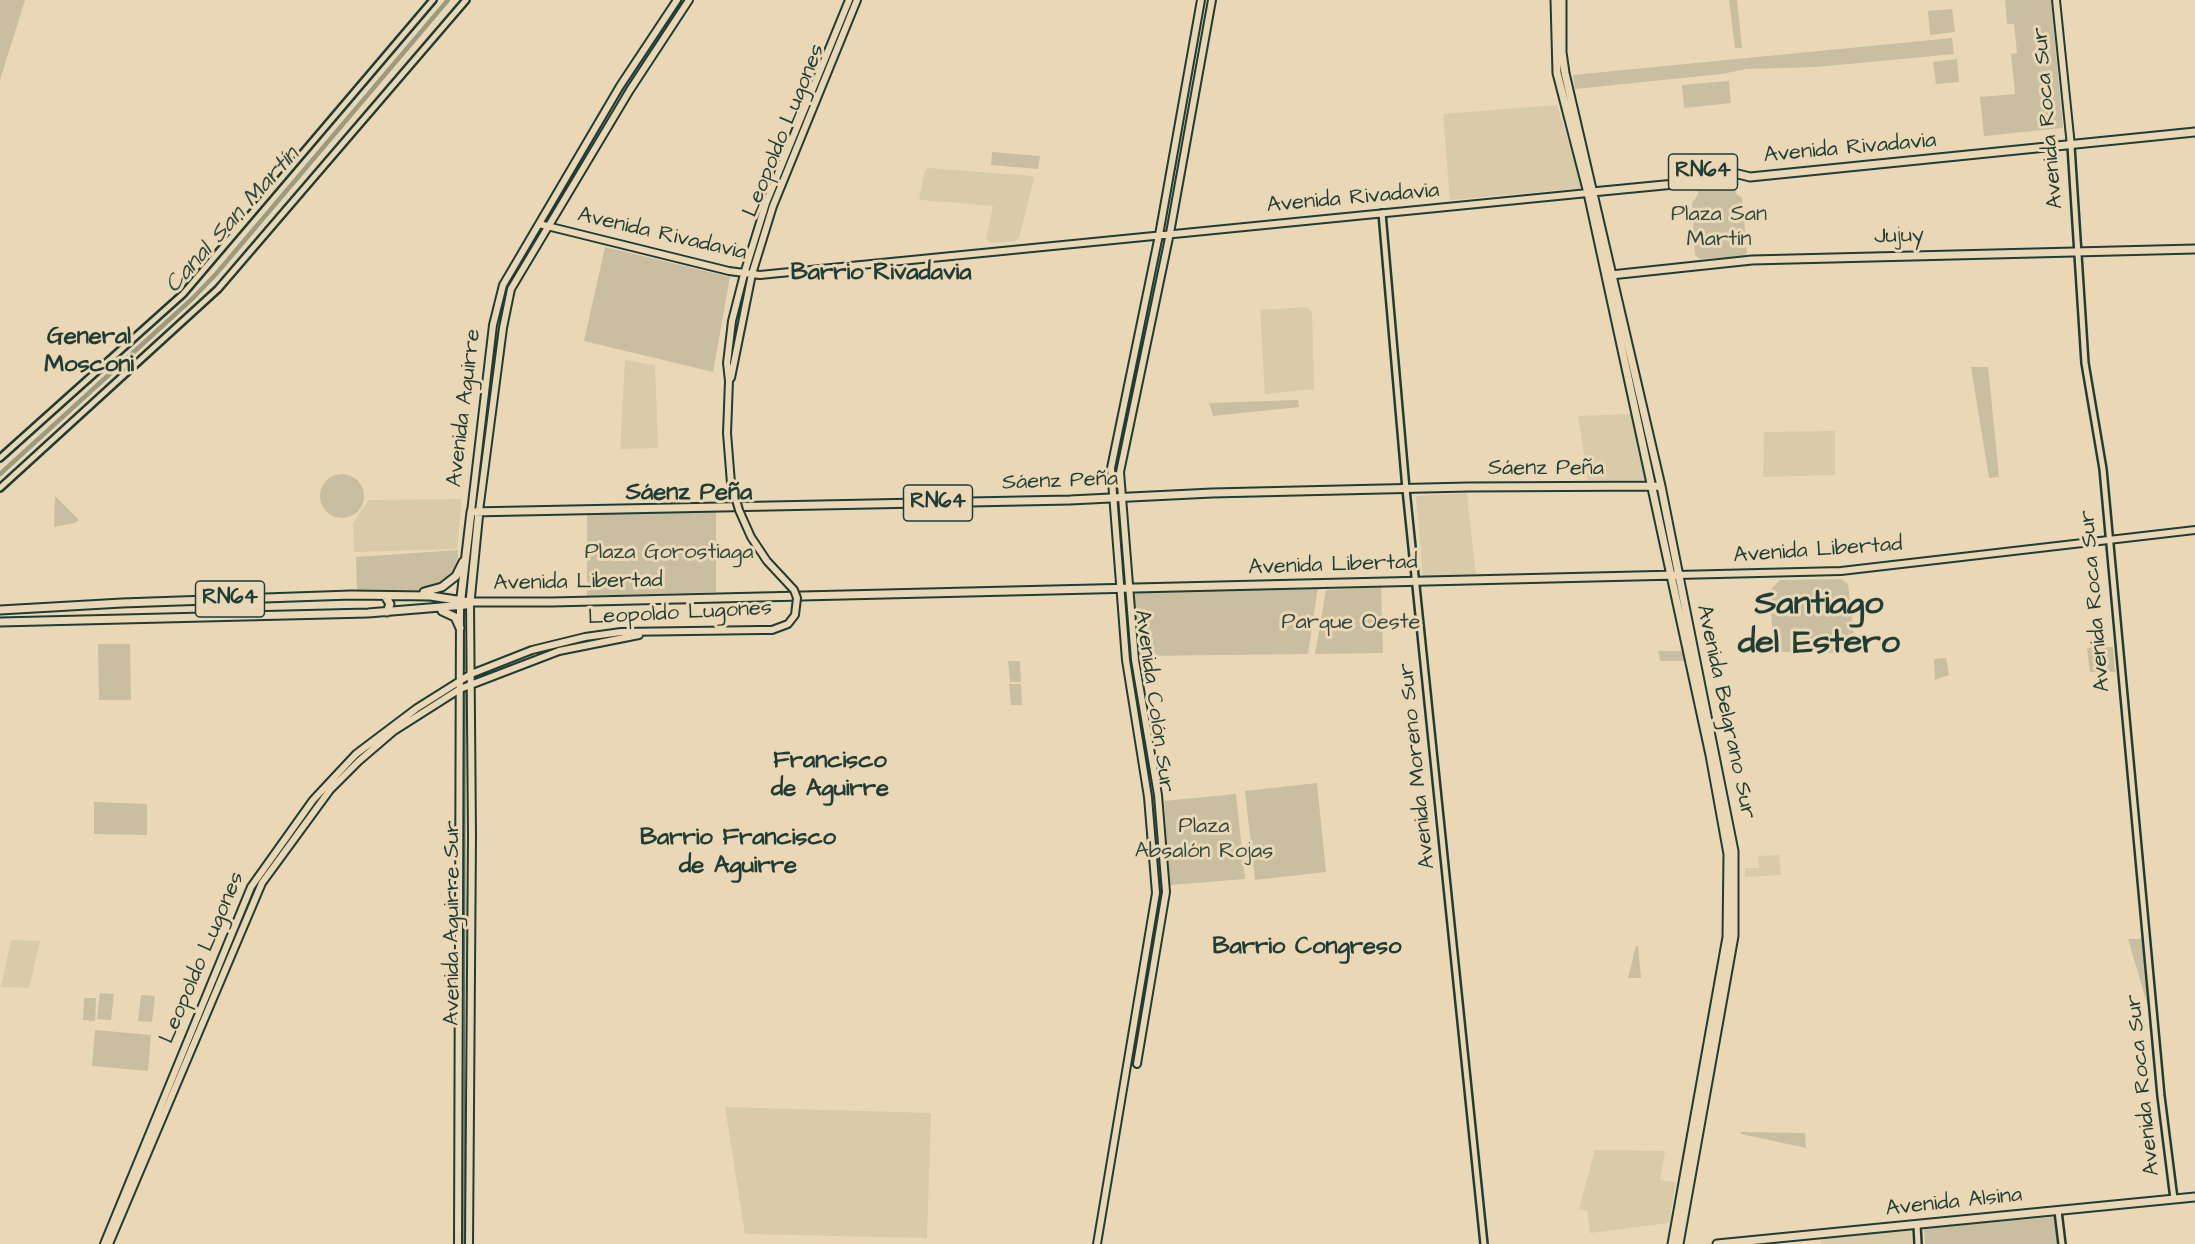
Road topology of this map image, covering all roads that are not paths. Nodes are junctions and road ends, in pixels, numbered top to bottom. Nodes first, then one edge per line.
1 (433, 0) edge
2 (465, 0) edge
3 (676, 0) edge
4 (688, 0) edge
5 (849, 0) edge
6 (857, 0) edge
7 (1201, 0) edge
8 (1212, 0) edge
9 (1555, 0) edge
10 (1562, 0) edge
11 (2056, 0) edge
12 (2195, 132) edge
13 (2071, 146) junction
14 (1591, 193) junction
15 (1382, 213) junction
16 (544, 225) junction
17 (1170, 233) junction
18 (1159, 235) junction
19 (2195, 249) edge
20 (2079, 251) junction
21 (744, 274) junction
22 (752, 274) junction
23 (1612, 275) junction
24 (1604, 276) junction
25 (729, 381) junction
26 (0, 458) edge
27 (1651, 486) junction
28 (1661, 486) junction
29 (0, 488) edge
30 (1406, 489) junction
31 (1112, 497) junction
32 (1122, 498) junction
33 (471, 512) junction
34 (479, 512) junction
35 (2195, 530) edge
36 (2109, 540) junction
37 (467, 551) junction
38 (1673, 575) junction
39 (1415, 581) junction
40 (1130, 589) junction
41 (1120, 590) junction
42 (410, 595) junction
43 (385, 596) junction
44 (470, 602) junction
45 (460, 603) junction
46 (434, 609) junction
47 (0, 610) edge
48 (387, 612) junction
49 (0, 622) edge
50 (460, 628) junction
51 (674, 631) junction
52 (471, 674) junction
53 (471, 684) junction
54 (460, 685) junction
55 (1137, 1064) dead end
56 (2195, 1197) edge
57 (2174, 1199) junction
58 (2058, 1210) junction
59 (1917, 1225) junction
60 (104, 1244) edge
61 (109, 1244) edge
62 (458, 1244) edge
63 (469, 1244) edge
64 (1097, 1244) edge
65 (1484, 1244) edge
66 (1672, 1244) edge
67 (1679, 1244) edge
68 (1717, 1244) edge
69 (1918, 1244) edge
70 (2062, 1244) edge

1 - 26 street
2 - 29 street
3 - 16 main road
4 - 16 main road
5 - 21 main road, Leopoldo Lugones
6 - 22 main road, Leopoldo Lugones
7 - 18 main road, Avenida Colón Sur
8 - 17 main road, Avenida Colón Sur
9 - 14 main road
10 - 14 main road
11 - 13 main road, Avenida Roca Sur
12 - 13 main road, Avenida Rivadavia
13 - 14 main road, Avenida Rivadavia / RN64
13 - 20 street, Avenida Roca Sur
14 - 15 main road, Avenida Rivadavia / RN64
14 - 23 main road, Avenida Belgrano Sur
14 - 24 main road, Avenida Belgrano Sur
15 - 17 main road, Avenida Rivadavia
15 - 30 street, Avenida Moreno Sur
16 - 21 main road, Avenida Rivadavia
16 - 33 main road, Avenida Aguirre
16 - 34 main road, Avenida Aguirre
17 - 18 main road, Avenida Rivadavia
17 - 32 main road, Avenida Colón Sur
18 - 22 main road, Avenida Rivadavia
18 - 31 main road, Avenida Colón Sur
19 - 20 main road, Jujuy
20 - 23 main road, Jujuy
20 - 36 street, Avenida Roca Sur
21 - 22 main road, Avenida Rivadavia
21 - 25 main road, Leopoldo Lugones
22 - 25 main road, Leopoldo Lugones
23 - 24 main road, Jujuy
23 - 28 main road, Avenida Belgrano Sur
24 - 27 main road, Avenida Belgrano Sur
25 - 51 main road, Leopoldo Lugones, bridge
27 - 28 main road, Sáenz Peña
27 - 30 main road, Sáenz Peña
27 - 38 main road, Avenida Belgrano Sur
28 - 38 main road, Avenida Belgrano Sur
30 - 32 main road, Sáenz Peña / RN64
30 - 39 street, Avenida Moreno Sur
31 - 32 main road, Sáenz Peña / RN64
31 - 34 main road, Sáenz Peña / RN64
31 - 41 main road, Avenida Colón Sur
32 - 40 main road, Avenida Colón Sur
33 - 34 main road, Sáenz Peña / RN64
33 - 37 main road, Avenida Aguirre
34 - 44 main road, Avenida Aguirre
35 - 36 main road, Avenida Libertad
36 - 38 main road, Avenida Libertad
36 - 57 street, Avenida Roca Sur
37 - 42 main road
37 - 45 main road, Avenida Aguirre
38 - 39 main road, Avenida Libertad
38 - 66 main road, Avenida Belgrano Sur
38 - 67 main road, Avenida Belgrano Sur
39 - 40 main road, Avenida Libertad
39 - 65 street, Avenida Moreno Sur
40 - 41 main road, Avenida Libertad
40 - 55 main road, Avenida Colón Sur
41 - 44 main road, Avenida Libertad
41 - 64 main road, Avenida Colón Sur
42 - 43 main road, Avenida Libertad / RN64
42 - 45 main road, Avenida Libertad / RN64
43 - 47 main road, Avenida Libertad / RN64
43 - 48 main road
44 - 45 main road, Avenida Libertad / RN64
44 - 52 main road, Avenida Aguirre Sur
45 - 46 main road, Avenida Libertad / RN64
45 - 50 main road
46 - 48 main road, Avenida Libertad / RN64
46 - 50 main road
48 - 49 main road, Avenida Libertad / RN64
50 - 54 main road
51 - 52 main road, Leopoldo Lugones
51 - 53 main road, Leopoldo Lugones
52 - 53 main road, Avenida Aguirre Sur
52 - 54 main road, Leopoldo Lugones
53 - 54 main road, Leopoldo Lugones
53 - 63 main road, Avenida Aguirre Sur
54 - 60 main road, Leopoldo Lugones
54 - 61 main road, Leopoldo Lugones
54 - 62 main road, Avenida Aguirre Sur
56 - 57 main road, Avenida Alsina
57 - 58 main road, Avenida Alsina
58 - 59 main road, Avenida Alsina
58 - 70 street
59 - 68 main road, Avenida Alsina
59 - 69 street

